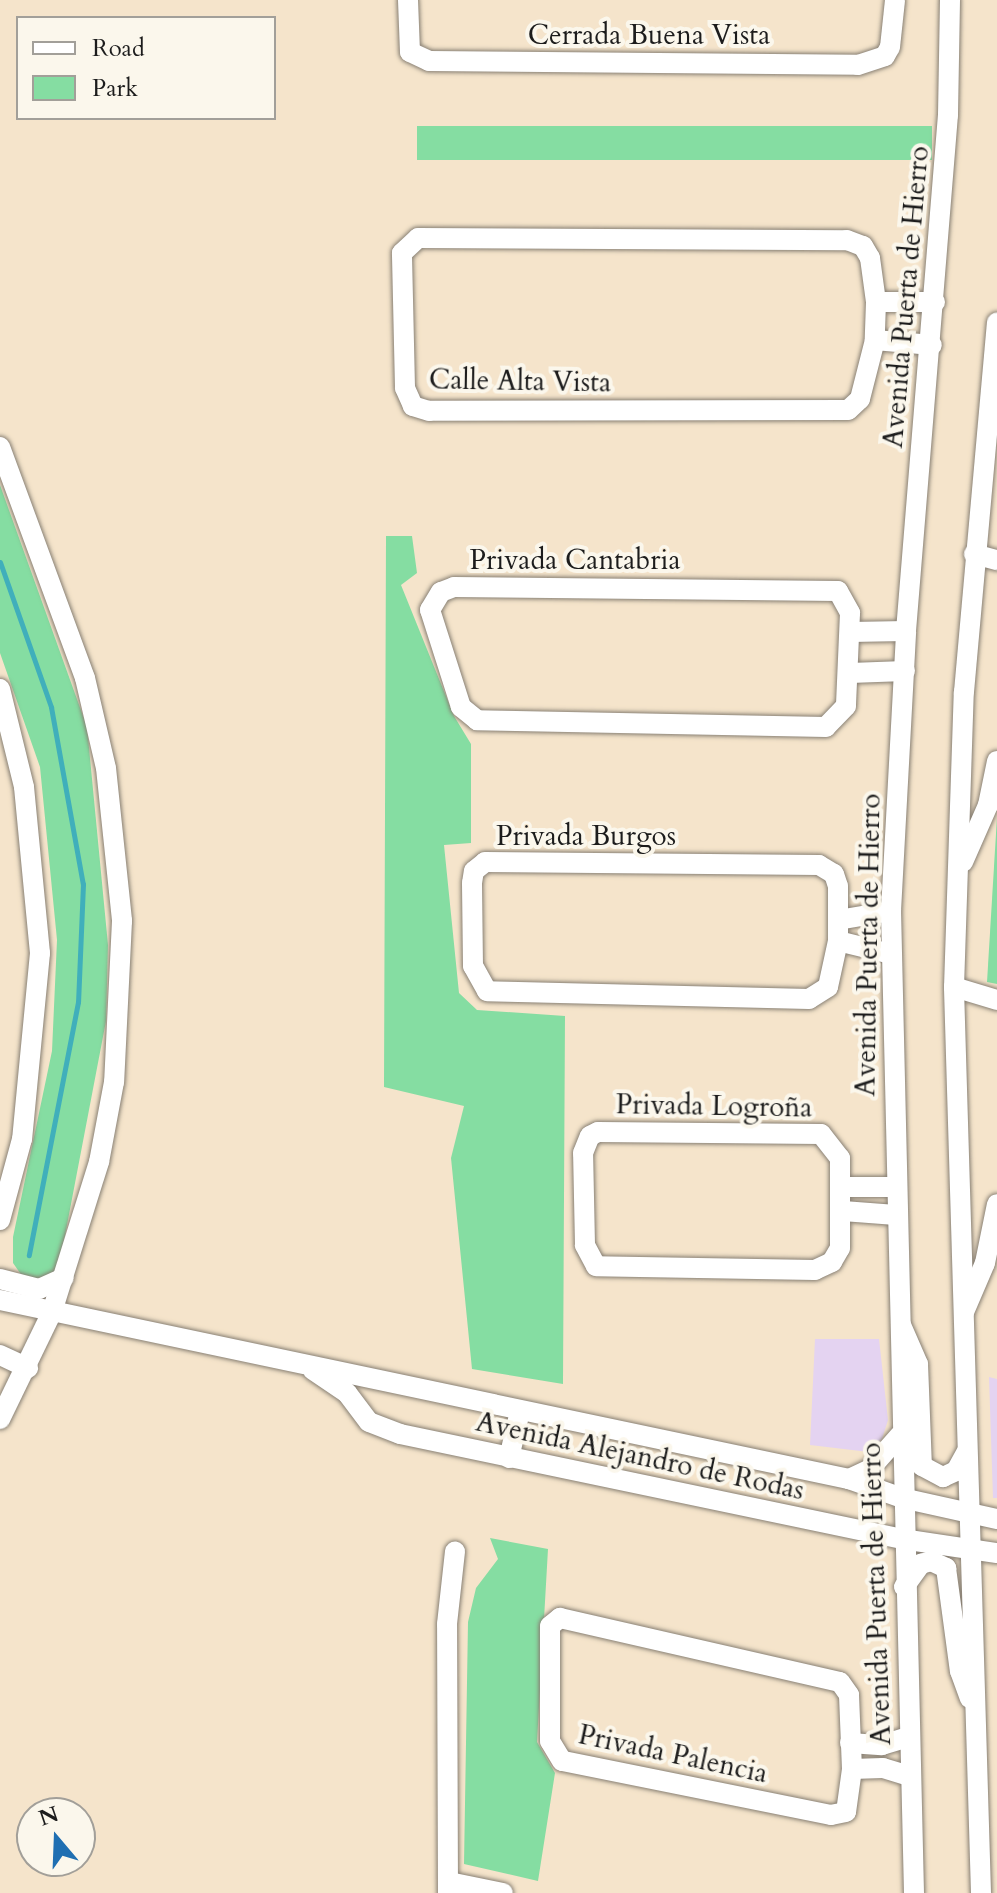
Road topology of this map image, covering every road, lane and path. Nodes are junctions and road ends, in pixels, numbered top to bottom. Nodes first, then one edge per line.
1 (408, 0) edge
2 (895, 0) edge
3 (950, 0) edge
4 (876, 302) junction
5 (935, 302) junction
6 (997, 322) edge
7 (875, 340) junction
8 (932, 345) junction
9 (997, 408) edge
10 (987, 428) junction
11 (2, 456) edge
12 (974, 554) junction
13 (997, 560) edge
14 (906, 631) junction
15 (850, 632) junction
16 (905, 671) junction
17 (850, 673) junction
18 (0, 689) edge
19 (997, 761) edge
20 (961, 865) junction
21 (891, 911) junction
22 (838, 931) junction
23 (891, 954) junction
24 (954, 987) junction
25 (997, 1000) edge
26 (842, 1187) junction
27 (895, 1187) junction
28 (997, 1204) edge
29 (843, 1211) junction
30 (896, 1215) junction
31 (0, 1220) edge
32 (64, 1278) junction
33 (0, 1279) edge
34 (0, 1300) edge
35 (52, 1312) junction
36 (961, 1320) junction
37 (899, 1322) junction
38 (0, 1355) edge
39 (297, 1360) junction
40 (28, 1368) junction
41 (383, 1382) junction
42 (520, 1411) junction
43 (361, 1412) junction
44 (0, 1419) edge
45 (900, 1435) junction
46 (966, 1453) junction
47 (509, 1458) junction
48 (849, 1479) junction
49 (902, 1498) junction
50 (968, 1512) junction
51 (997, 1519) edge
52 (902, 1539) junction
53 (968, 1548) junction
54 (455, 1551) dead end
55 (997, 1553) edge
56 (904, 1587) junction
57 (976, 1713) junction
58 (908, 1737) junction
59 (850, 1743) junction
60 (852, 1769) junction
61 (910, 1776) junction
62 (448, 1887) edge
63 (503, 1893) edge
64 (914, 1893) edge
65 (981, 1893) edge

1 - 2 street, Cerrada Buena Vista
3 - 5 street, Avenida Puerta de Hierro
4 - 5 street
4 - 7 street, Calle Alta Vista
4 - 7 street, Calle Alta Vista
5 - 8 street, Avenida Puerta de Hierro
6 - 10 street
7 - 8 street
8 - 14 street, Avenida Puerta de Hierro
9 - 10 street
10 - 12 street
11 - 32 street
12 - 13 street
12 - 20 street
14 - 15 street
14 - 16 street, Avenida Puerta de Hierro
15 - 17 street, Privada Cantabria
15 - 17 street, Privada Cantabria
16 - 17 street
16 - 21 street, Avenida Puerta de Hierro
18 - 31 street
19 - 20 street
20 - 24 street
21 - 22 street
21 - 23 street, Avenida Puerta de Hierro
22 - 22 street, Privada Burgos
22 - 23 street
23 - 27 street, Avenida Puerta de Hierro
24 - 25 street
24 - 36 street
26 - 27 street
26 - 29 street, Privada Logroña
26 - 29 street, Privada Logroña
27 - 30 street, Avenida Puerta de Hierro
28 - 36 street
29 - 30 street
30 - 37 street, Avenida Puerta de Hierro
32 - 33 street
32 - 35 street
34 - 35 street, Avenida Alejandro de Rodas
35 - 39 street, Avenida Alejandro de Rodas
35 - 40 street
36 - 46 street
37 - 45 street, Avenida Puerta de Hierro
37 - 46 street
38 - 40 street
39 - 41 street, Avenida Alejandro de Rodas
39 - 43 street, Avenida Alejandro de Rodas
40 - 44 street
41 - 42 street, Avenida Alejandro de Rodas
41 - 43 street
42 - 47 street
42 - 48 street, Avenida Alejandro de Rodas
43 - 47 street, Avenida Alejandro de Rodas
45 - 48 street
45 - 49 street, Avenida Puerta de Hierro
46 - 50 street
47 - 52 street, Avenida Alejandro de Rodas
48 - 49 street, Avenida Alejandro de Rodas
49 - 50 street, Avenida Alejandro de Rodas
49 - 52 street, Avenida Puerta de Hierro
50 - 51 street, Avenida Alejandro de Rodas
50 - 53 street
52 - 53 street, Avenida Alejandro de Rodas
52 - 56 street, Avenida Puerta de Hierro
53 - 55 street, Avenida Alejandro de Rodas
53 - 57 street
54 - 62 street
56 - 57 street
56 - 58 street, Avenida Puerta de Hierro
57 - 65 street
58 - 59 street
58 - 61 street, Avenida Puerta de Hierro
59 - 60 street, Privada Palencia
59 - 60 street, Privada Palencia
60 - 61 street
61 - 64 street, Avenida Puerta de Hierro
62 - 63 street

